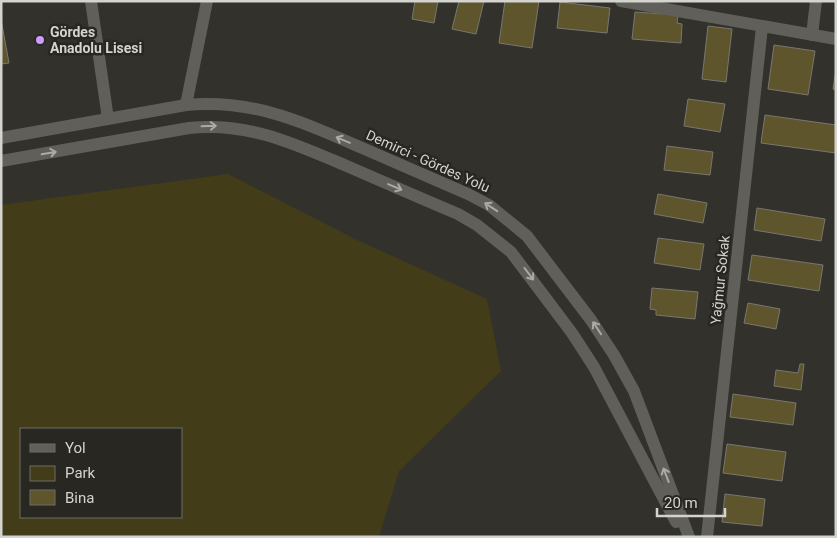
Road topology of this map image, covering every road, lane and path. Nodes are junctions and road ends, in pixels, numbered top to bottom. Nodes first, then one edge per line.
1 (91, 1) edge
2 (207, 1) edge
3 (621, 1) edge
4 (816, 1) edge
5 (762, 27) junction
6 (812, 35) junction
7 (836, 40) edge
8 (186, 105) junction
9 (108, 119) junction
10 (1, 138) edge
11 (1, 161) edge
12 (684, 537) edge
13 (689, 537) edge
14 (707, 537) edge

1 - 9 main road
2 - 8 main road
3 - 5 main road
4 - 6 main road
5 - 6 main road
5 - 14 main road, Yağmur Sokak
6 - 7 main road
8 - 9 main road, Demirci - Gördes Yolu
13 -> 8 main road, Demirci - Gördes Yolu
9 - 10 main road, Demirci - Gördes Yolu
11 -> 12 main road

